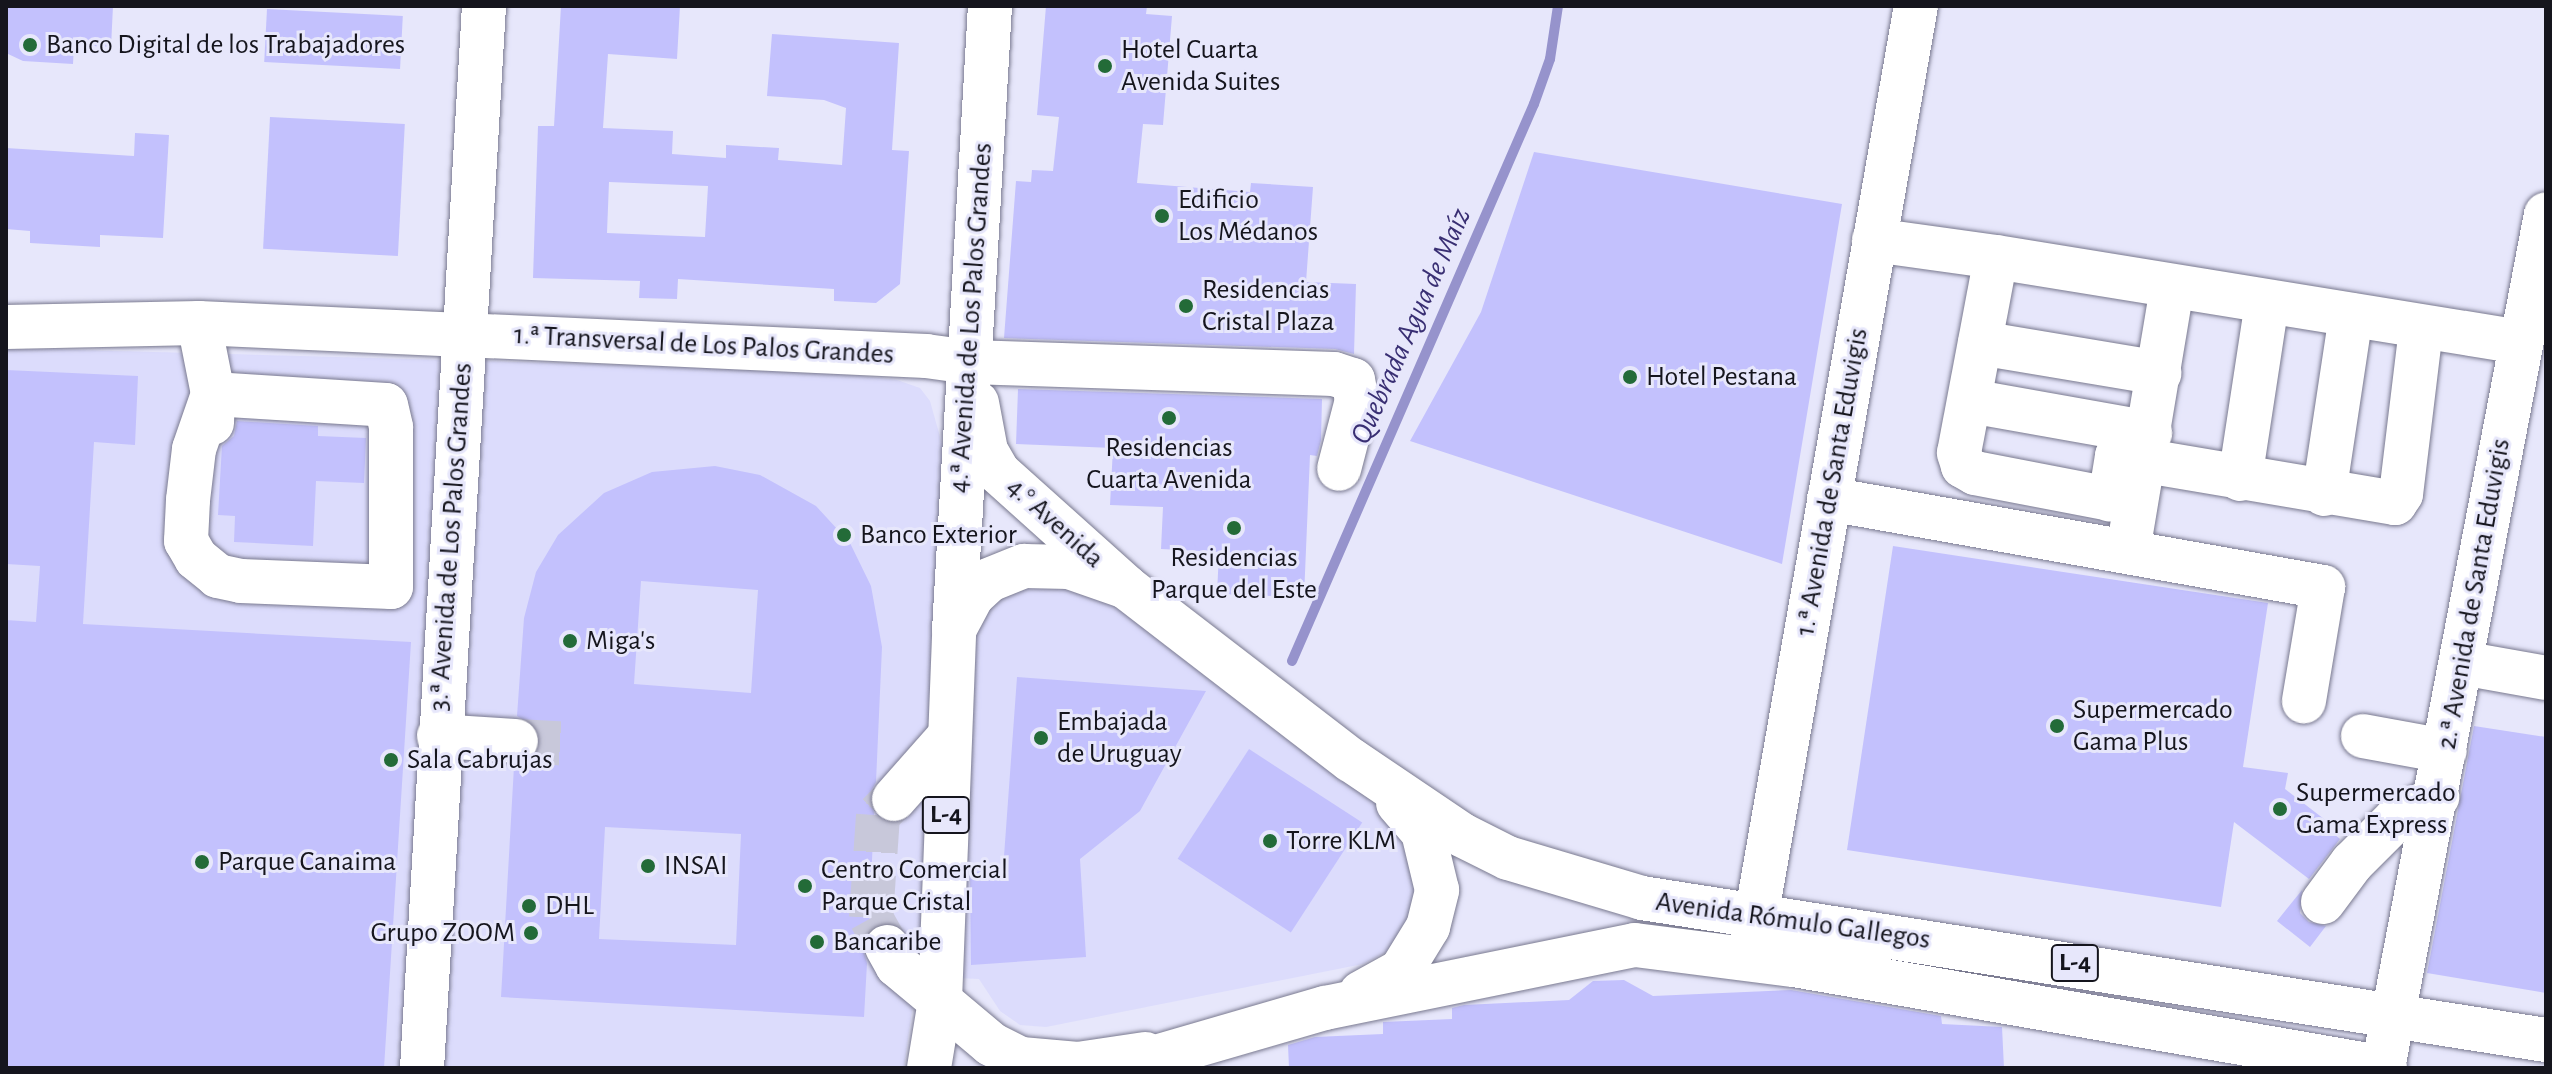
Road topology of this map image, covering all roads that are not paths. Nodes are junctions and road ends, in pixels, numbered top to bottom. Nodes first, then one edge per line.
1 (484, 6) edge
2 (990, 6) edge
3 (1916, 6) edge
4 (2546, 214) edge
5 (1874, 240) junction
6 (1996, 257) junction
7 (2172, 287) junction
8 (2267, 302) junction
9 (2351, 315) junction
10 (199, 323) junction
11 (6, 327) edge
12 (2421, 329) junction
13 (463, 334) junction
14 (390, 335) junction
15 (2520, 342) junction
16 (1980, 343) junction
17 (970, 362) junction
18 (2160, 373) junction
19 (213, 394) junction
20 (1970, 401) junction
21 (386, 405) junction
22 (2148, 447) junction
23 (1339, 469) dead end
24 (2240, 479) junction
25 (2324, 494) junction
26 (1829, 499) junction
27 (2128, 551) junction
28 (1126, 587) junction
29 (954, 630) junction
30 (2462, 663) junction
31 (2546, 678) edge
32 (2304, 701) dead end
33 (439, 736) junction
34 (2363, 736) dead end
35 (948, 738) junction
36 (516, 741) tunnel mouth
37 (2445, 751) junction
38 (1351, 760) junction
39 (2437, 797) junction
40 (894, 799) tunnel mouth
41 (2323, 902) dead end
42 (1755, 914) junction
43 (887, 947) tunnel mouth
44 (1750, 959) junction
45 (940, 1001) junction
46 (1325, 1008) junction
47 (2395, 1012) junction
48 (2546, 1040) edge
49 (1175, 1057) edge
50 (422, 1068) edge
51 (929, 1068) edge
52 (1118, 1068) edge
53 (2384, 1068) edge

1 - 13 street, 3.ª Avenida de Los Palos Grandes
2 - 17 street, 4.ª Avenida de Los Palos Grandes
3 - 5 street, 1.ª Avenida de Santa Eduvigis
4 - 15 street, 2.ª Avenida de Santa Eduvigis
5 - 6 street
5 - 26 street, 1.ª Avenida de Santa Eduvigis
6 - 7 street
6 - 16 street
7 - 8 street
7 - 18 street
8 - 9 street
8 - 24 street
9 - 12 street
9 - 25 street
10 - 11 street, 1.ª Transversal de Los Palos Grandes
10 - 14 street, 1.ª Transversal de Los Palos Grandes
10 - 19 street
12 - 15 street
12 - 25 street
13 - 14 street, 1.ª Transversal de Los Palos Grandes
13 - 17 street, 1.ª Transversal de Los Palos Grandes
13 - 33 street, 3.ª Avenida de Los Palos Grandes
14 - 21 street
15 - 30 street, 2.ª Avenida de Santa Eduvigis
16 - 18 street
16 - 20 street
17 - 23 street, 1.ª Transversal de Los Palos Grandes
17 - 28 street, 4.° Avenida
17 - 29 street, 4.ª Avenida de Los Palos Grandes
18 - 22 street
19 - 21 street
19 - 21 street
20 - 22 street
20 - 22 street
22 - 24 street
22 - 27 street
24 - 25 street
26 - 27 street
26 - 42 street, 1.ª Avenida de Santa Eduvigis
27 - 32 street
28 - 29 street, 4.ª Avenida de Los Palos Grandes / L-4
28 - 38 street, Avenida Rómulo Gallegos / L-4
29 - 35 street, 4.ª Avenida de Los Palos Grandes / L-4
30 - 31 street
30 - 37 street, 2.ª Avenida de Santa Eduvigis
33 - 36 street
33 - 50 street, 3.ª Avenida de Los Palos Grandes
34 - 37 street
35 - 40 street
35 - 45 street, 4.ª Avenida de Los Palos Grandes / L-4
37 - 39 street, 2.ª Avenida de Santa Eduvigis
38 - 42 street, Avenida Rómulo Gallegos / L-4
38 - 46 street, L-4
39 - 41 street
39 - 47 street, 2.ª Avenida de Santa Eduvigis
42 - 44 street, 1.ª Avenida de Santa Eduvigis
42 - 47 street, Avenida Rómulo Gallegos / L-4
43 - 45 street
44 - 46 street, Avenida Rómulo Gallegos / L-4
44 - 53 street, Avenida Rómulo Gallegos / L-4
45 - 49 street, L-4
45 - 51 street, L-4
46 - 49 street, Avenida Rómulo Gallegos / L-4
47 - 48 street, Avenida Rómulo Gallegos / L-4
47 - 53 street, 2.ª Avenida de Santa Eduvigis
49 - 52 street, Avenida Rómulo Gallegos / L-4

